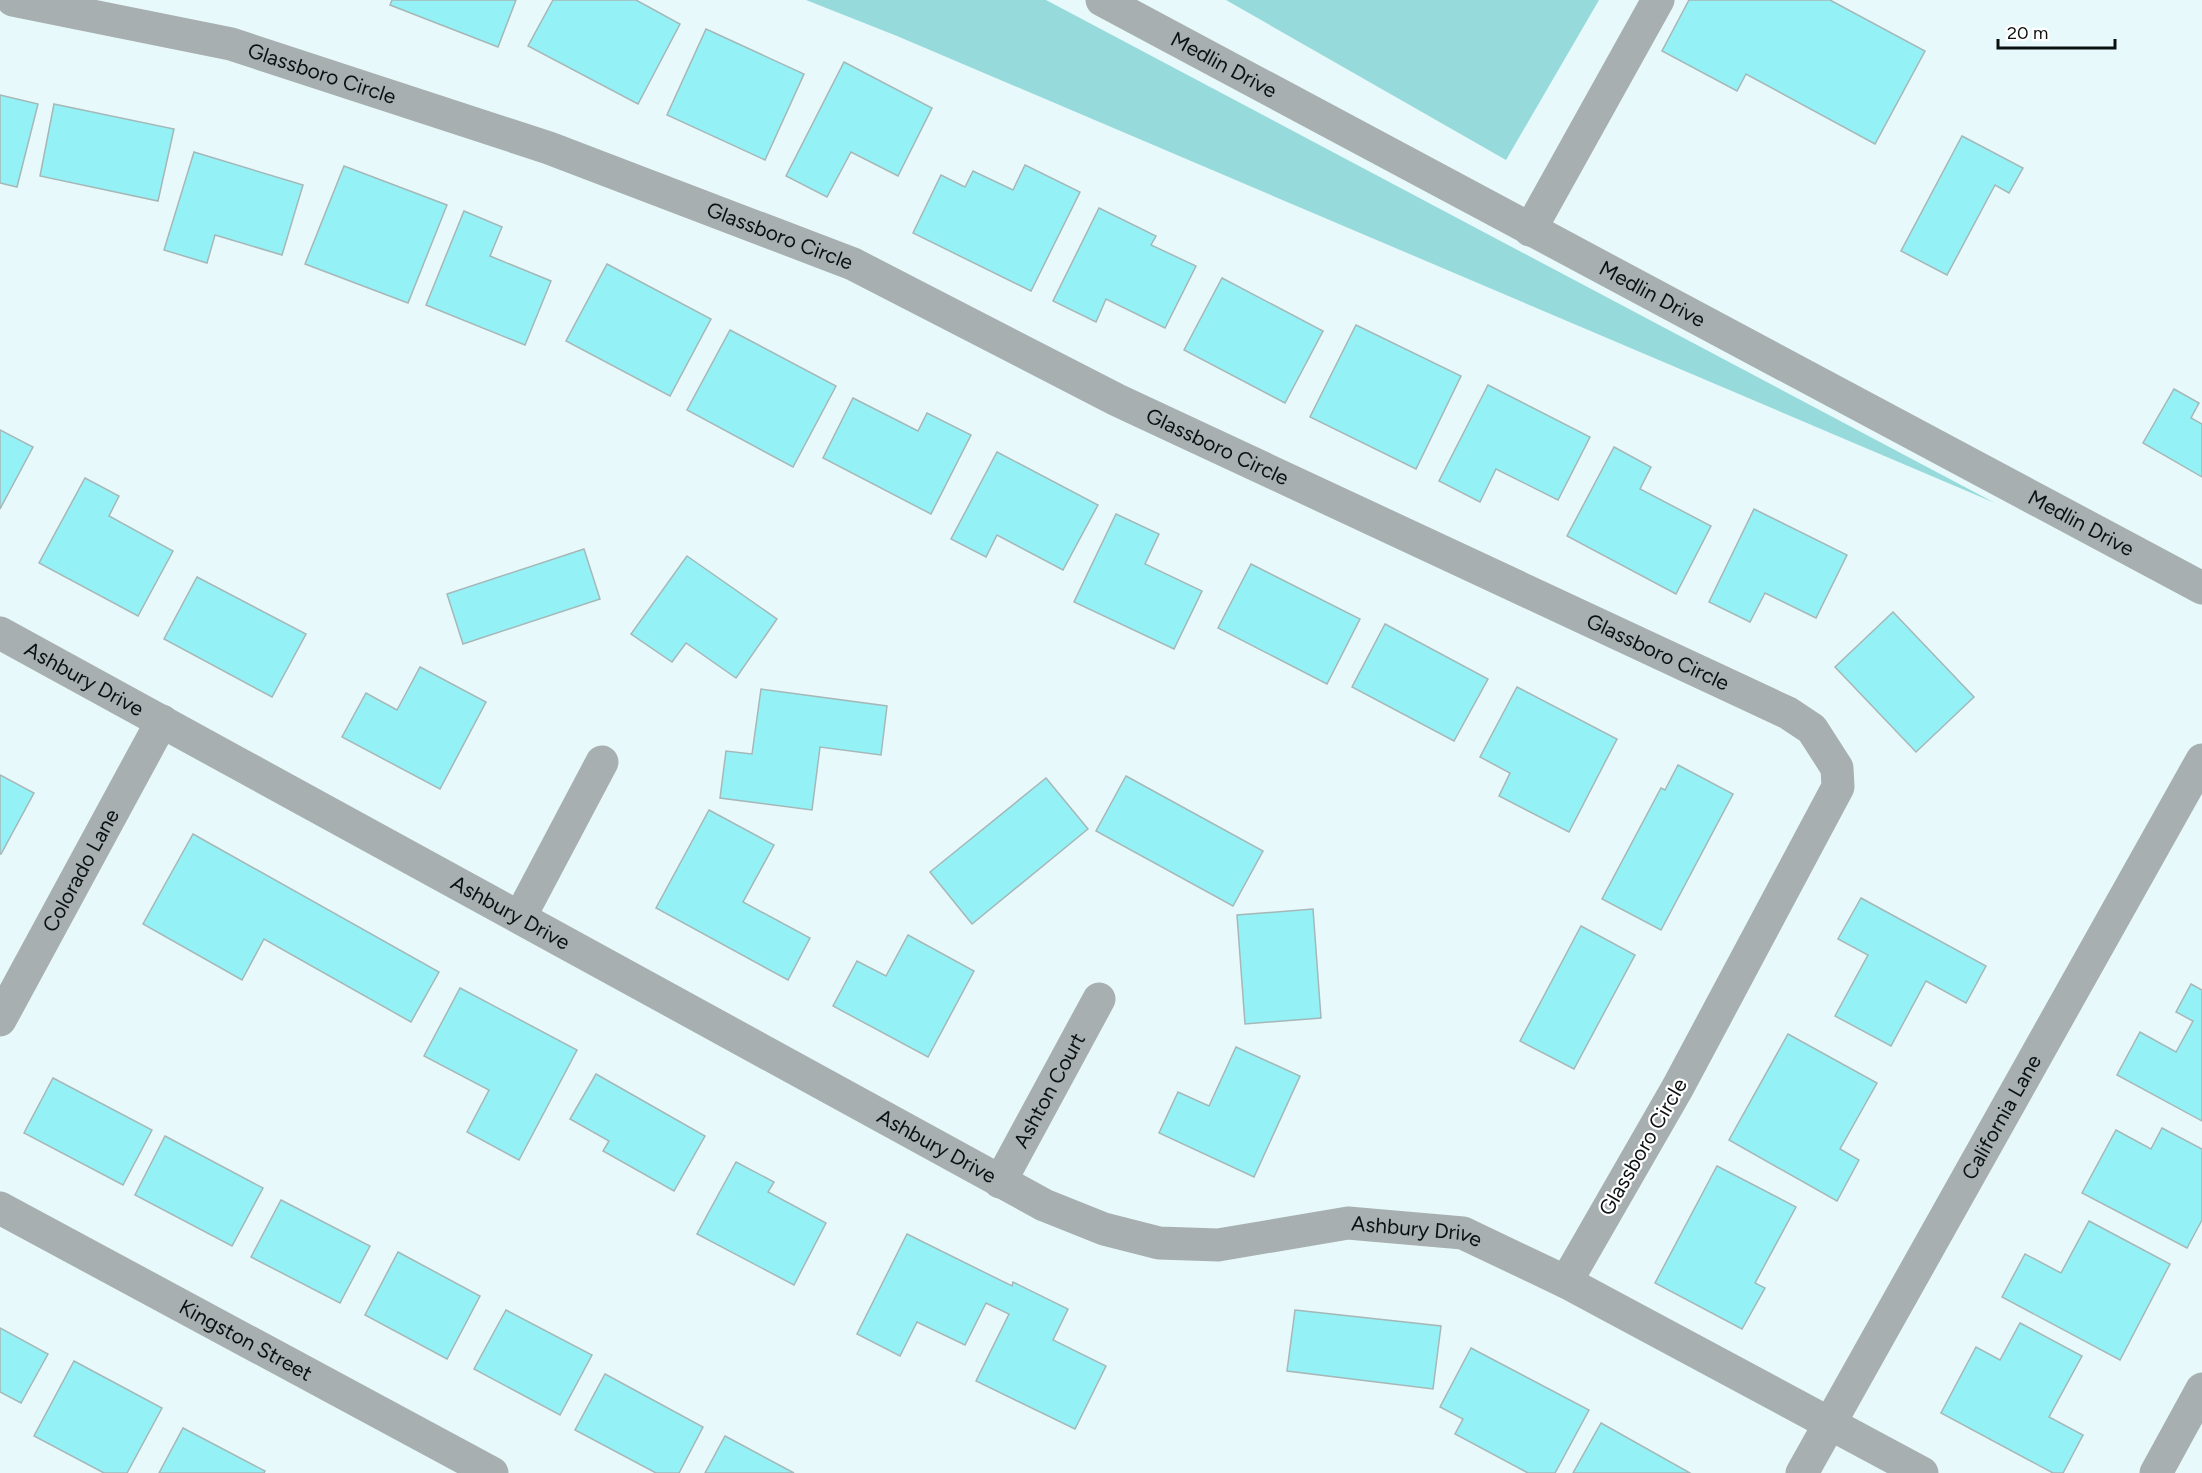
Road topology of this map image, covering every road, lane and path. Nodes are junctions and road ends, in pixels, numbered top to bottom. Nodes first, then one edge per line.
1 (13, 0) edge
2 (1102, 0) edge
3 (1658, 0) edge
4 (1530, 230) junction
5 (2202, 588) edge
6 (0, 633) edge
7 (162, 721) junction
8 (2202, 760) edge
9 (602, 762) dead end
10 (520, 917) junction
11 (1099, 999) dead end
12 (0, 1020) edge
13 (1000, 1182) junction
14 (0, 1208) edge
15 (1566, 1282) junction
16 (2202, 1389) edge
17 (1830, 1423) junction
18 (492, 1473) edge
19 (1802, 1473) edge
20 (1922, 1473) edge
21 (2156, 1473) edge

1 - 15 street, Glassboro Circle
2 - 4 street, Medlin Drive
3 - 4 street
4 - 5 street, Medlin Drive
6 - 7 street, Ashbury Drive
7 - 10 street, Ashbury Drive
7 - 12 street, Colorado Lane
8 - 17 street, California Lane
9 - 10 street
10 - 13 street, Ashbury Drive
11 - 13 street, Ashton Court
13 - 15 street, Ashbury Drive
14 - 18 street, Kingston Street
15 - 17 street, Ashbury Drive
16 - 21 street
17 - 19 street, California Lane
17 - 20 street, Ashbury Drive

